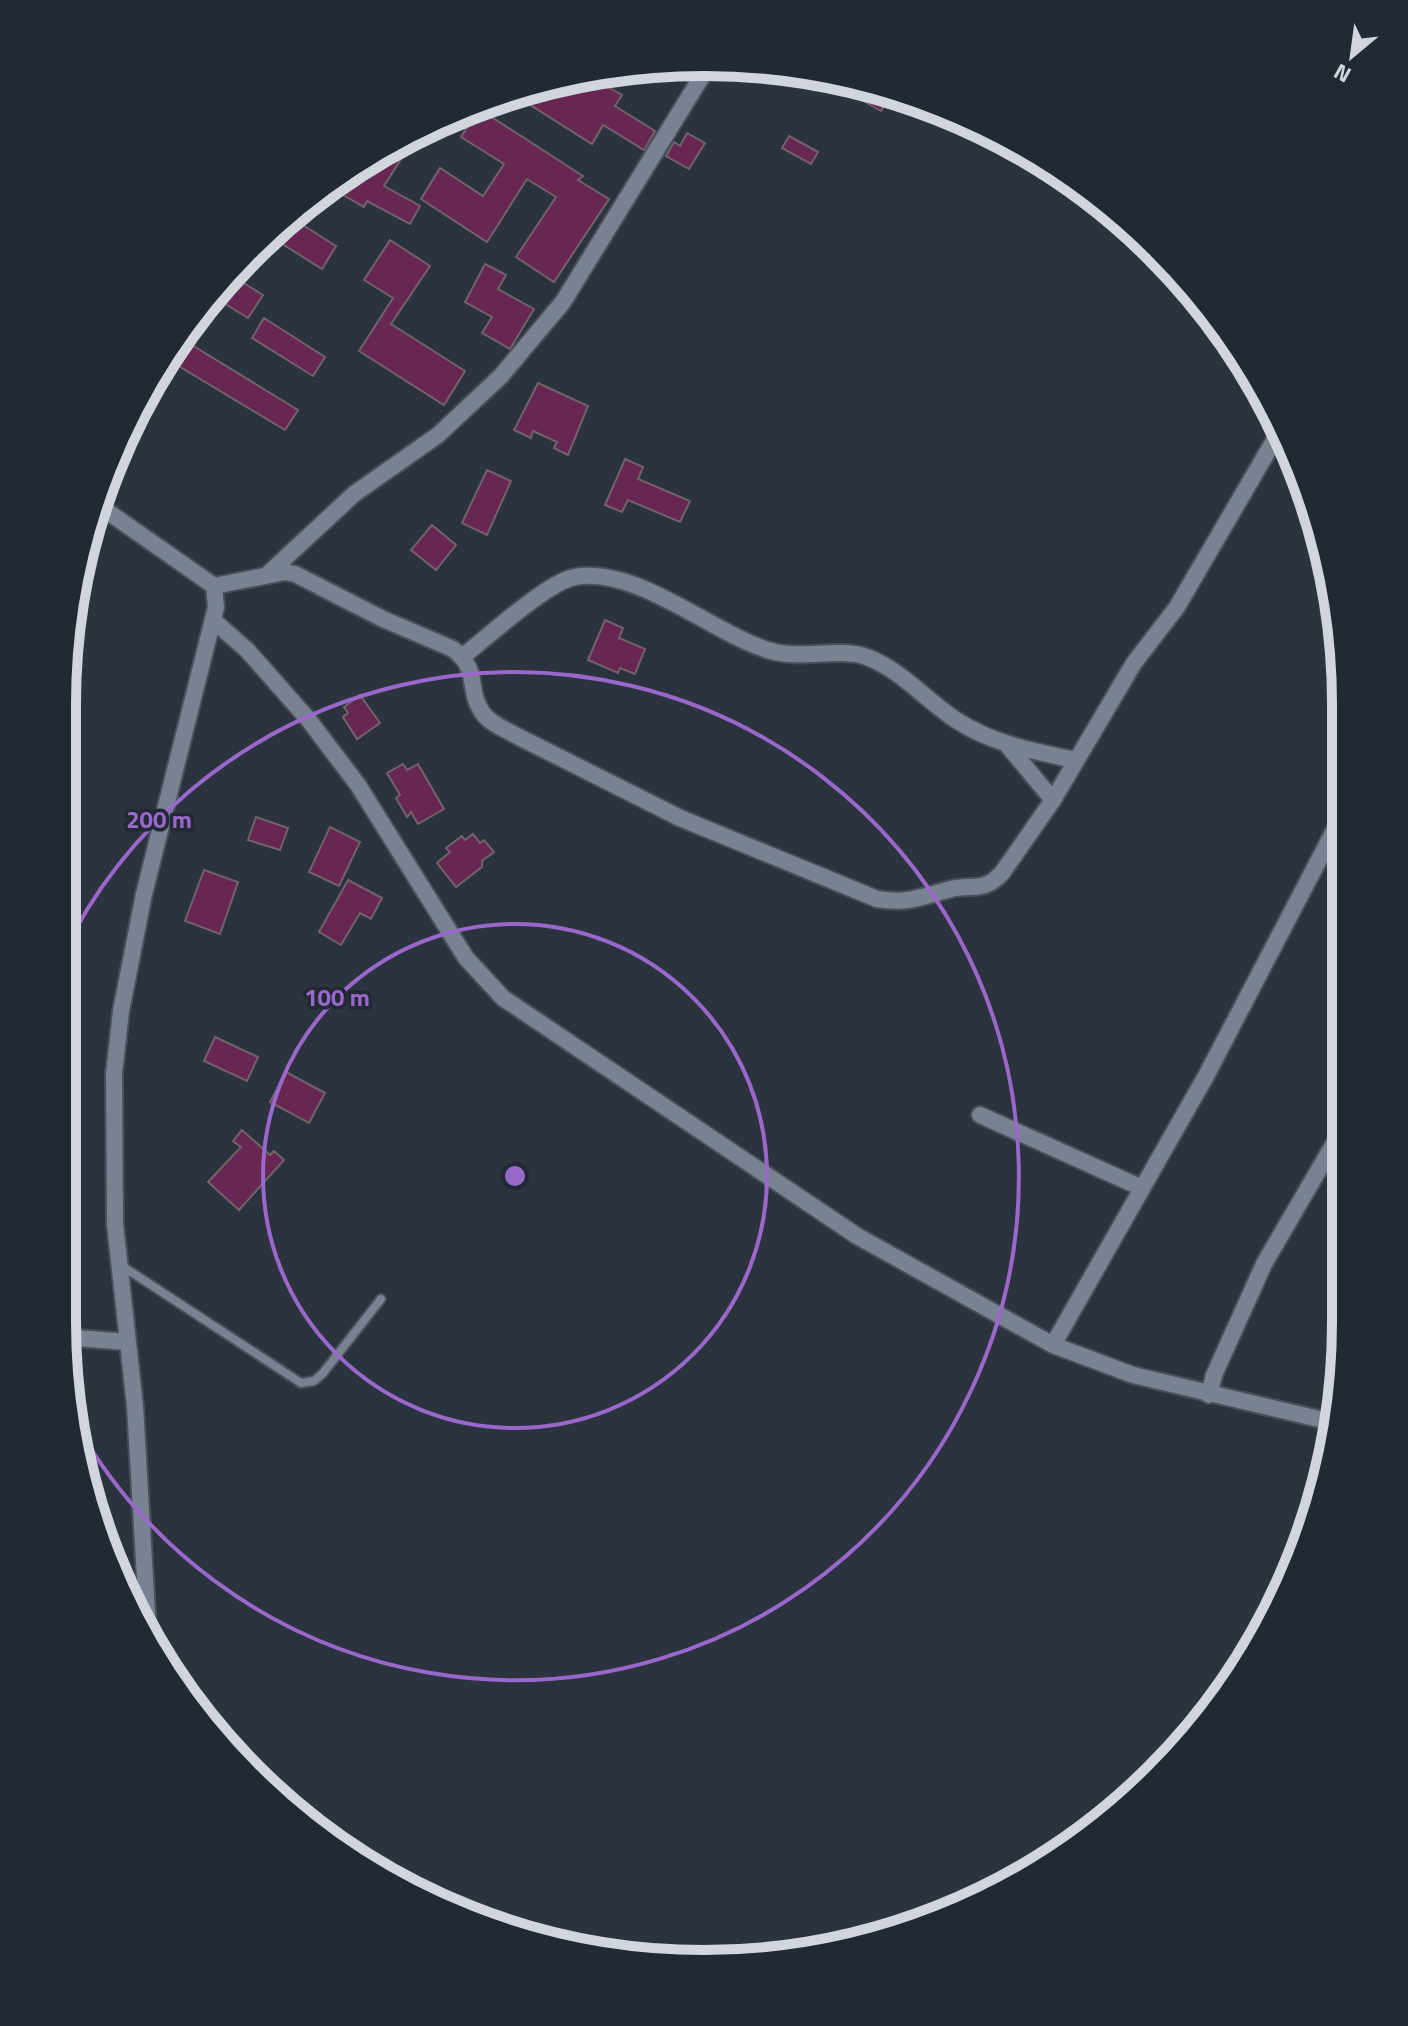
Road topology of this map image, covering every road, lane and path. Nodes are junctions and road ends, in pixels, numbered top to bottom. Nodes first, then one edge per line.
1 (702, 76) edge
2 (1274, 441) edge
3 (106, 511) edge
4 (268, 575) junction
5 (214, 586) junction
6 (214, 621) junction
7 (462, 657) junction
8 (1008, 746) junction
9 (1075, 760) junction
10 (1053, 800) junction
11 (1332, 835) edge
12 (980, 1115) dead end
13 (1332, 1147) edge
14 (1142, 1188) junction
15 (119, 1264) junction
16 (381, 1299) dead end
17 (76, 1338) edge
18 (127, 1342) junction
19 (1053, 1345) junction
20 (1209, 1395) junction
21 (1324, 1420) edge
22 (147, 1611) edge

1 - 4 street
2 - 9 street
3 - 5 street
4 - 5 street
4 - 7 street
5 - 6 street
6 - 15 street
6 - 19 street
7 - 8 street
7 - 10 street
8 - 9 street
8 - 10 street
9 - 10 street
11 - 14 street
12 - 14 street
13 - 20 street
14 - 19 street
15 - 16 lane
15 - 18 street
17 - 18 street
18 - 22 street
19 - 20 street
20 - 21 street

